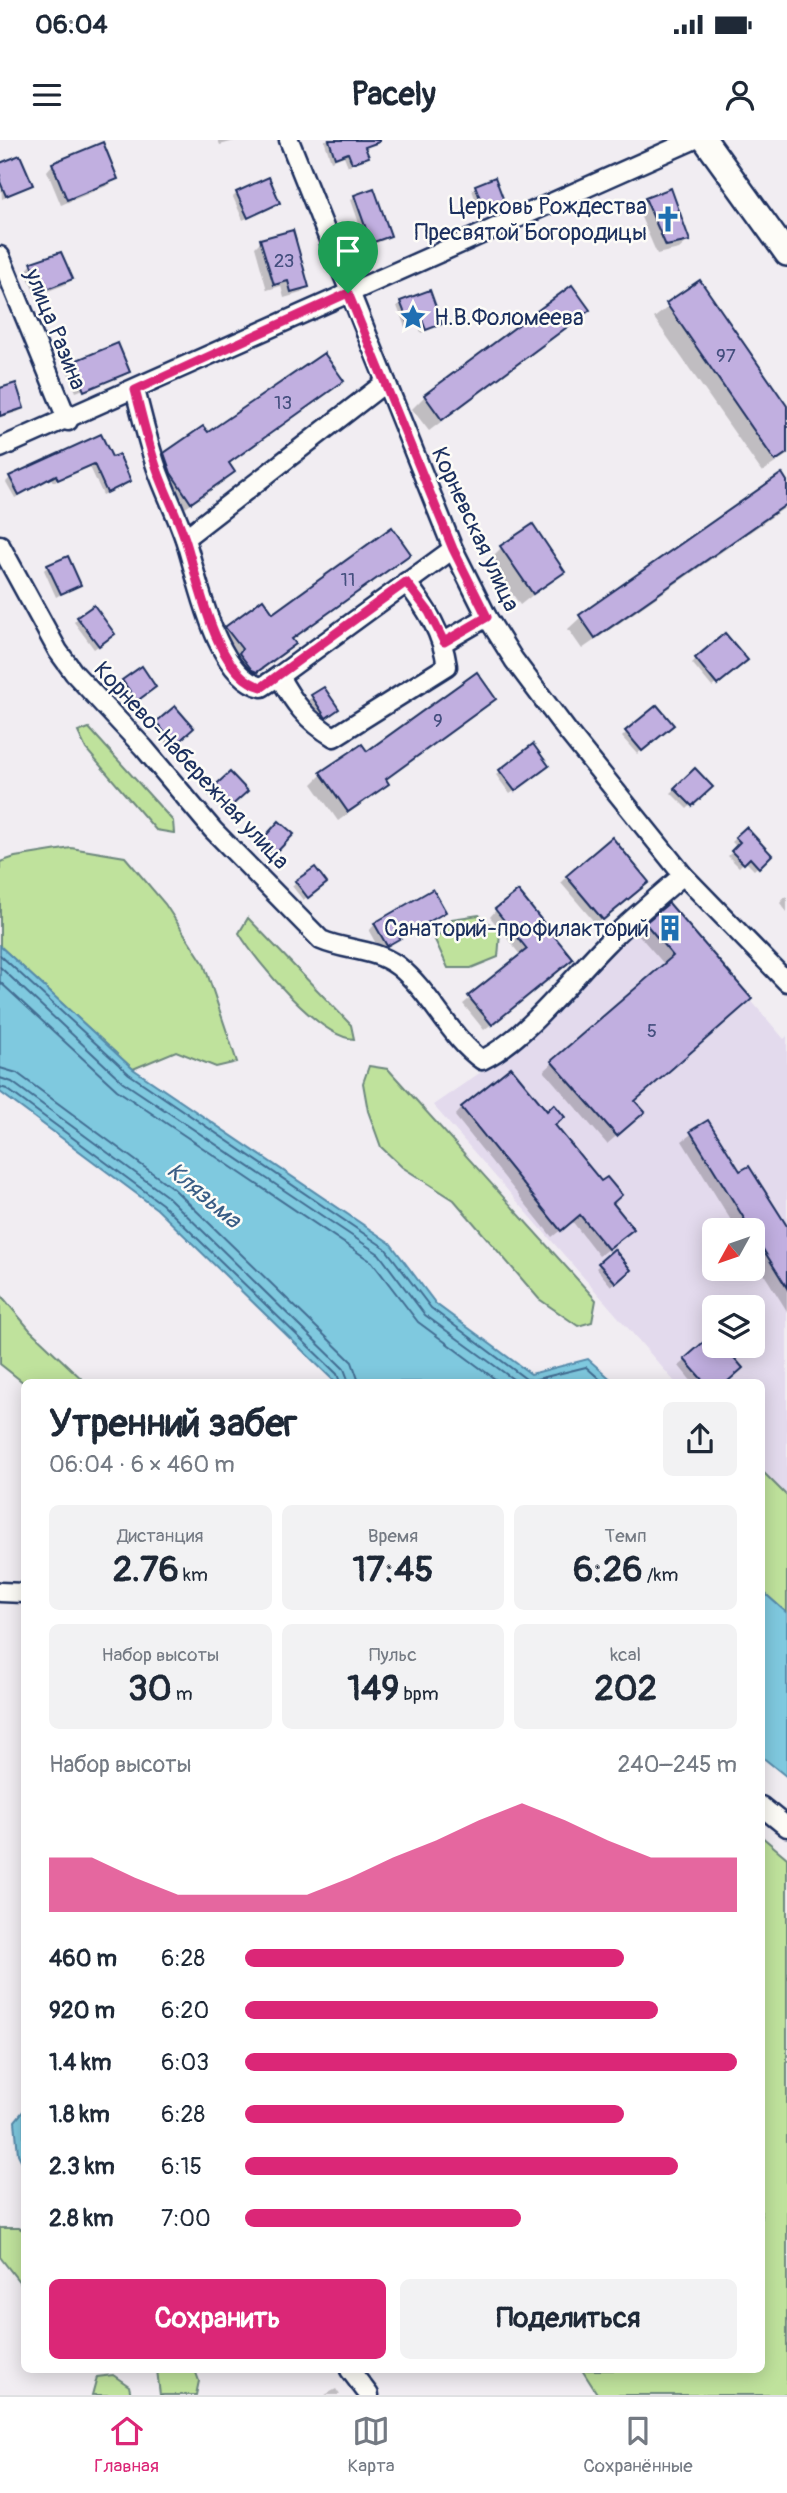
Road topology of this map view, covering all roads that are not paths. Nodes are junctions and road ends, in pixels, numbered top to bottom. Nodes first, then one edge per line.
1 (289, 140) edge
2 (693, 140) edge
3 (705, 140) edge
4 (787, 254) edge
5 (0, 256) edge
6 (348, 293) junction
7 (386, 382) junction
8 (135, 390) junction
9 (68, 421) junction
10 (0, 448) edge
11 (185, 538) junction
12 (0, 545) edge
13 (453, 549) junction
14 (406, 582) junction
15 (487, 617) junction
16 (444, 642) junction
17 (279, 676) junction
18 (683, 875) junction
19 (787, 982) edge
20 (0, 1592) edge
21 (21, 1593) edge
22 (765, 1809) edge
23 (787, 1827) edge
24 (352, 2373) edge
25 (369, 2395) edge

1 - 6 street, Корневская улица
2 - 6 street
3 - 4 street
5 - 9 street, улица Разина
6 - 7 street, Корневская улица
6 - 8 street
7 - 11 street
7 - 13 street, Корневская улица
8 - 9 street
8 - 11 street
9 - 10 street
11 - 17 street
12 - 18 street, Корнево-Набережная улица
13 - 14 street
13 - 15 street, Корневская улица
14 - 16 street
14 - 17 street
15 - 16 street
15 - 18 street, Корневская улица
16 - 17 street
18 - 19 street, Корневская улица
20 - 21 street
22 - 23 street
24 - 25 street

